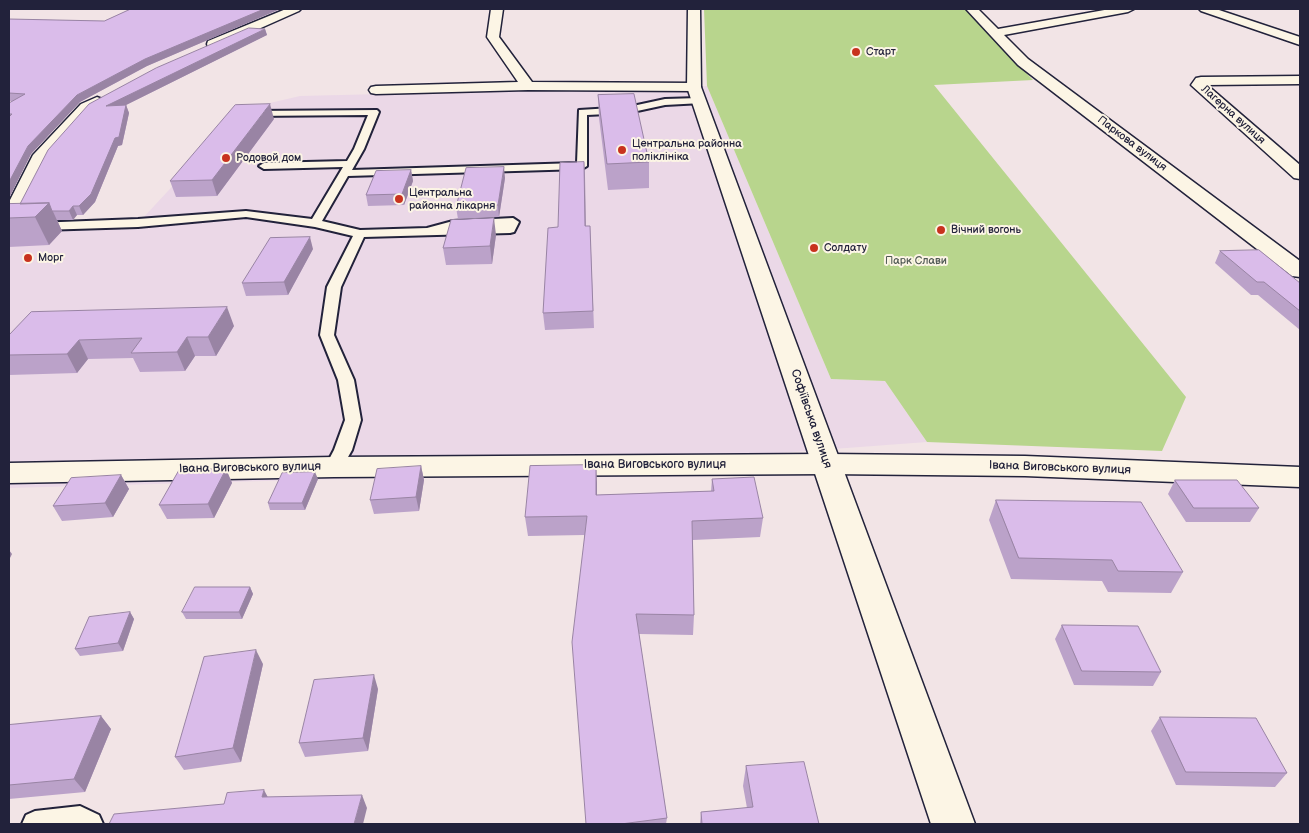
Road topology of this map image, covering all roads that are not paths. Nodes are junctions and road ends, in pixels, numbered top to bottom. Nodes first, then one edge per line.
1 (295, 9) edge
2 (497, 9) edge
3 (694, 9) edge
4 (972, 9) edge
5 (1128, 9) edge
6 (1205, 9) edge
7 (996, 33) junction
8 (1300, 40) edge
9 (196, 52) edge
10 (1300, 80) edge
11 (528, 86) junction
12 (376, 90) dead end
13 (111, 94) edge
14 (697, 94) junction
15 (244, 114) edge
16 (264, 166) dead end
17 (348, 168) junction
18 (1300, 174) edge
19 (9, 220) edge
20 (315, 223) junction
21 (9, 228) edge
22 (430, 231) junction
23 (360, 234) junction
24 (1300, 248) edge
25 (1273, 250) junction
26 (1300, 271) edge
27 (827, 464) junction
28 (334, 467) junction
29 (9, 473) edge
30 (1300, 477) edge
31 (35, 824) edge
32 (90, 824) edge
33 (952, 824) edge

1 - 9 street
2 - 11 street
3 - 14 street, Софіївська вулиця
4 - 7 street, Паркова вулиця
5 - 7 street
6 - 8 street
7 - 25 street, Паркова вулиця
10 - 18 street, Лагерна вулиця
11 - 12 street
11 - 14 street
13 - 19 street
14 - 17 lane
14 - 27 street, Софіївська вулиця
15 - 17 lane
16 - 17 lane
17 - 20 lane
20 - 21 lane
20 - 23 lane
22 - 22 lane
22 - 23 lane
23 - 28 lane
24 - 25 street
25 - 26 street, Паркова вулиця
27 - 28 street, Івана Виговського вулиця
27 - 30 street, Івана Виговського вулиця
27 - 33 street, Софіївська вулиця
28 - 29 street, Івана Виговського вулиця
31 - 32 lane

